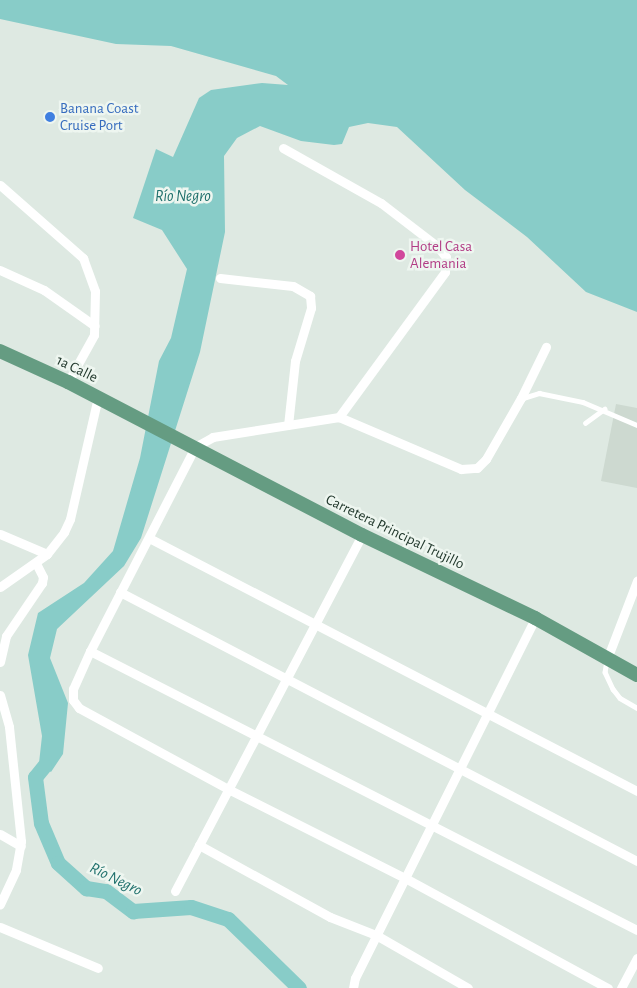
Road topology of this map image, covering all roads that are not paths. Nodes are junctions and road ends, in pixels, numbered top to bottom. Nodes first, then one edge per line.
1 (283, 148) dead end
2 (0, 185) edge
3 (0, 270) edge
4 (220, 278) dead end
5 (95, 326) junction
6 (546, 347) dead end
7 (0, 351) edge
8 (68, 382) junction
9 (98, 397) junction
10 (522, 398) junction
11 (604, 409) junction
12 (339, 416) junction
13 (139, 418) joint
14 (586, 423) dead end
15 (288, 425) junction
16 (637, 425) edge
17 (191, 445) junction
18 (0, 534) edge
19 (362, 535) junction
20 (149, 538) junction
21 (46, 554) junction
22 (36, 563) junction
23 (637, 581) edge
24 (0, 586) edge
25 (120, 592) junction
26 (535, 618) junction
27 (316, 622) junction
28 (90, 651) junction
29 (607, 659) junction
30 (0, 662) edge
31 (637, 675) edge
32 (286, 678) junction
33 (0, 695) edge
34 (637, 708) edge
35 (488, 711) junction
36 (255, 737) junction
37 (459, 770) junction
38 (228, 789) junction
39 (637, 791) edge
40 (432, 824) junction
41 (0, 834) edge
42 (198, 845) junction
43 (21, 846) junction
44 (637, 861) edge
45 (405, 878) junction
46 (175, 891) dead end
47 (0, 904) edge
48 (0, 927) edge
49 (637, 930) edge
50 (376, 936) junction
51 (637, 958) edge
52 (98, 968) dead end
53 (353, 988) edge
54 (468, 988) edge
55 (608, 988) edge
56 (621, 988) edge

1 - 12 street
2 - 5 street
3 - 5 street
4 - 15 street
5 - 8 street
6 - 10 street
7 - 8 main road, 1a Calle
8 - 9 main road, 1a Calle
9 - 13 main road, 1a Calle
9 - 21 street
10 - 11 lane
10 - 12 street
11 - 14 lane
11 - 16 lane
12 - 15 street
13 - 17 main road, Carretera Principal Trujillo
15 - 17 street
17 - 19 main road, Carretera Principal Trujillo
17 - 20 street
18 - 21 street
19 - 26 main road, Carretera Principal Trujillo
19 - 27 street
20 - 25 street
20 - 27 street
21 - 22 street
22 - 24 street
22 - 30 street
23 - 29 street
25 - 28 street
25 - 32 street
26 - 29 main road, Carretera Principal Trujillo
26 - 35 street
27 - 32 street
27 - 35 street
28 - 36 street
28 - 38 street
29 - 31 main road, Carretera Principal Trujillo
29 - 34 lane
32 - 36 street
32 - 37 street
33 - 43 street
35 - 37 street
35 - 39 street
36 - 38 street
36 - 40 street
37 - 40 street
37 - 44 street
38 - 42 street
38 - 45 street
40 - 45 street
40 - 49 street
41 - 43 street
42 - 46 street
42 - 50 street
43 - 47 street
45 - 50 street
45 - 55 street
48 - 52 street
50 - 53 street
50 - 54 street
51 - 56 street

